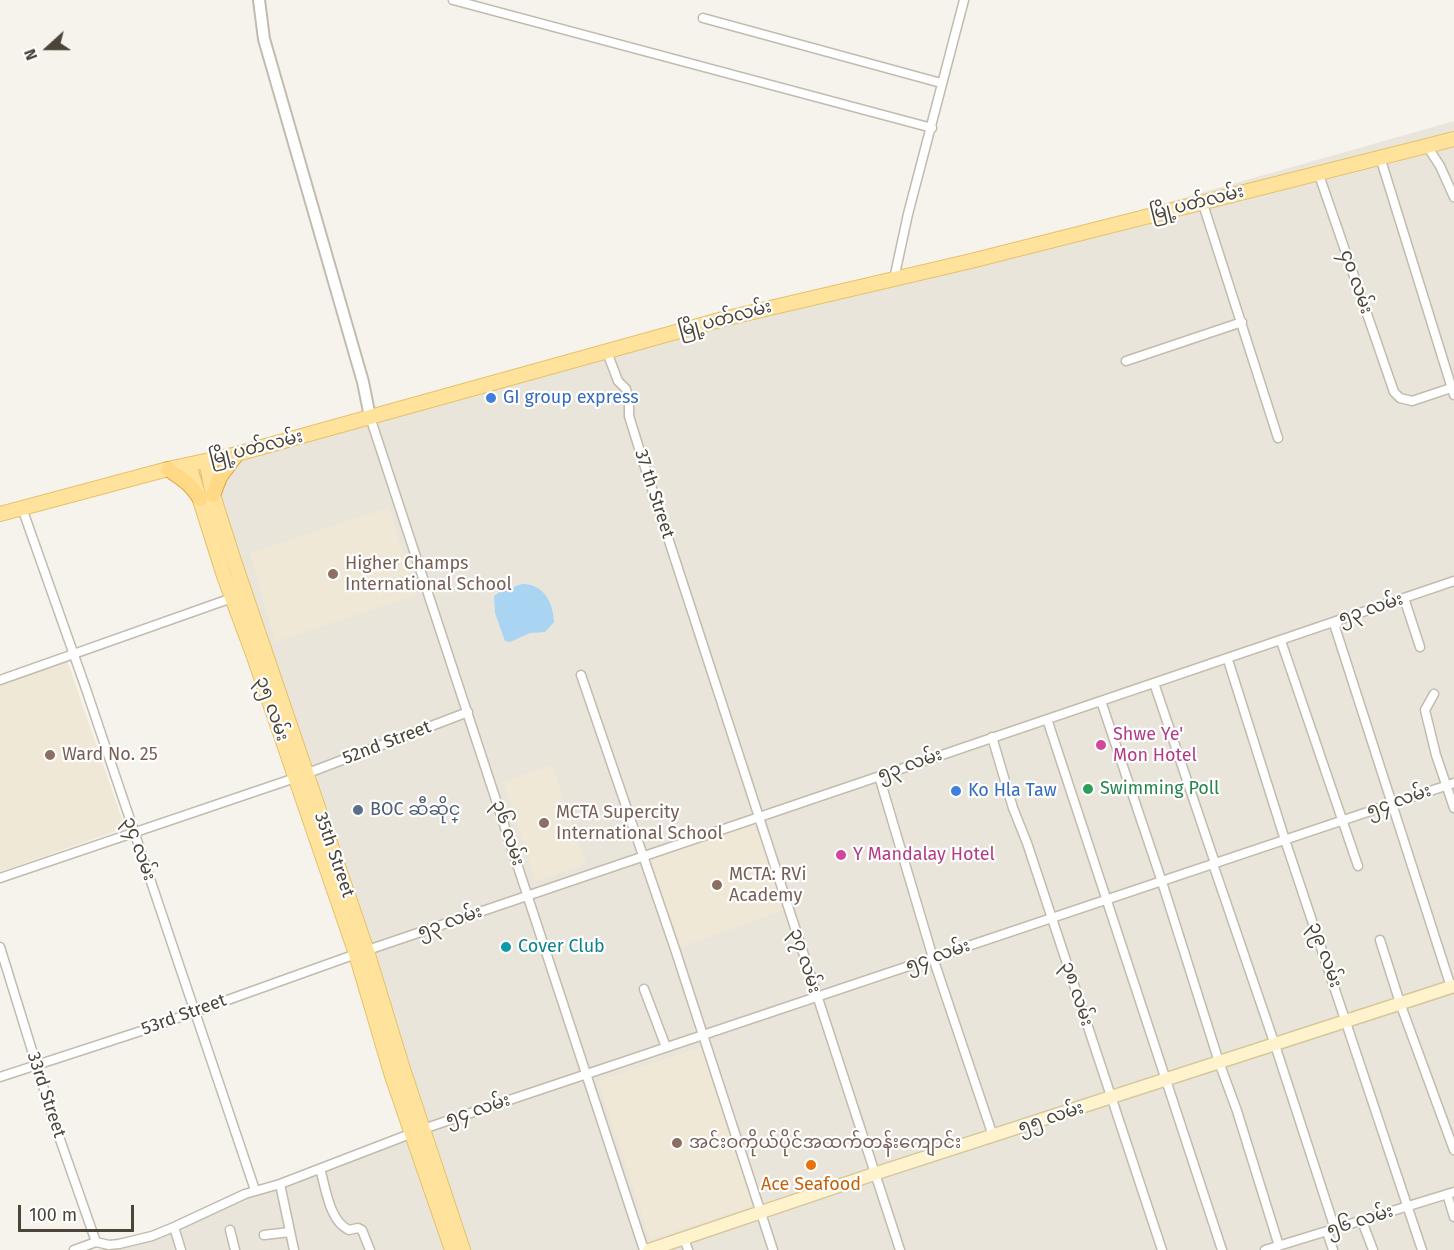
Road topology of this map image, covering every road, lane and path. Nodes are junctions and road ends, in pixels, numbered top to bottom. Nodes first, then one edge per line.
1 (259, 0) edge
2 (453, 0) edge
3 (964, 0) edge
4 (703, 18) dead end
5 (941, 83) junction
6 (932, 128) junction
7 (1454, 139) edge
8 (1427, 146) junction
9 (1380, 157) junction
10 (1318, 172) junction
11 (1454, 197) edge
12 (1202, 201) junction
13 (894, 279) junction
14 (1242, 322) junction
15 (607, 352) junction
16 (1126, 361) dead end
17 (1453, 390) edge
18 (370, 417) junction
19 (1278, 438) dead end
20 (237, 454) junction
21 (206, 461) junction
22 (189, 465) junction
23 (168, 470) junction
24 (206, 497) junction
25 (22, 508) junction
26 (0, 514) edge
27 (227, 563) junction
28 (1454, 581) edge
29 (232, 598) junction
30 (1404, 598) junction
31 (1340, 619) junction
32 (701, 637) joint
33 (1281, 640) junction
34 (1420, 647) dead end
35 (73, 653) junction
36 (1227, 660) junction
37 (581, 675) dead end
38 (0, 680) edge
39 (1154, 683) junction
40 (1434, 694) dead end
41 (1101, 701) junction
42 (468, 712) junction
43 (1047, 719) junction
44 (992, 737) junction
45 (300, 776) junction
46 (879, 776) junction
47 (1450, 784) edge
48 (1392, 804) junction
49 (1454, 808) edge
50 (759, 818) junction
51 (1342, 820) junction
52 (134, 832) junction
53 (1285, 840) junction
54 (642, 857) junction
55 (1214, 864) junction
56 (1358, 866) dead end
57 (0, 878) edge
58 (1162, 882) junction
59 (528, 896) junction
60 (1106, 900) junction
61 (1052, 918) junction
62 (1380, 940) dead end
63 (0, 947) edge
64 (361, 953) junction
65 (933, 958) junction
66 (1452, 987) edge
67 (644, 989) dead end
68 (816, 997) junction
69 (1401, 1003) junction
70 (194, 1011) junction
71 (1347, 1021) junction
72 (702, 1035) junction
73 (1275, 1045) junction
74 (666, 1047) junction
75 (1219, 1062) junction
76 (36, 1065) junction
77 (586, 1074) junction
78 (0, 1077) edge
79 (1167, 1080) junction
80 (1112, 1098) junction
81 (417, 1131) junction
82 (993, 1136) junction
83 (1454, 1150) edge
84 (320, 1169) junction
85 (874, 1174) junction
86 (280, 1184) junction
87 (255, 1190) junction
88 (1450, 1193) edge
89 (1408, 1206) junction
90 (760, 1213) junction
91 (1454, 1217) edge
92 (1362, 1221) junction
93 (174, 1227) junction
94 (230, 1230) dead end
95 (1331, 1231) junction
96 (290, 1232) junction
97 (264, 1235) dead end
98 (96, 1242) junction
99 (686, 1244) edge
100 (1286, 1246) edge
101 (74, 1250) edge
102 (181, 1250) edge
103 (235, 1250) edge
104 (294, 1250) edge
105 (370, 1250) edge
106 (452, 1250) edge
107 (463, 1250) edge
108 (644, 1250) edge
109 (649, 1250) edge
110 (772, 1250) edge
111 (900, 1250) edge
112 (1162, 1250) edge
113 (1222, 1250) edge
114 (1265, 1250) edge
115 (1333, 1250) edge
116 (1373, 1250) edge
117 (1422, 1250) edge

1 - 18 street
2 - 6 street
3 - 5 street
4 - 5 street
5 - 6 street
6 - 13 street
7 - 8 main road, မြို့ပတ်လမ်း
8 - 9 main road, မြို့ပတ်လမ်း
8 - 11 street
9 - 10 main road, မြို့ပတ်လမ်း
9 - 17 street
10 - 12 main road, မြို့ပတ်လမ်း
10 - 17 street, ၄၀ လမ်း
12 - 13 main road, မြို့ပတ်လမ်း
12 - 14 street
13 - 15 main road, မြို့ပတ်လမ်း
14 - 16 street
14 - 19 street
15 - 18 main road, မြို့ပတ်လမ်း
15 - 32 street, 37 th Street
18 - 20 main road, မြို့ပတ်လမ်း
18 - 42 street, ၃၆ လမ်း
20 - 21 main road, မြို့ပတ်လမ်း
20 - 24 highway
21 - 22 main road, မြို့ပတ်လမ်း
21 - 24 main road
22 - 23 main road, မြို့ပတ်လမ်း
22 - 24 main road
23 - 24 highway
23 - 25 main road, မြို့ပတ်လမ်း
24 - 27 main road
25 - 26 main road, မြို့ပတ်လမ်း
25 - 35 street, ၃၄ လမ်း
27 - 29 main road, ၃၅ လမ်း
27 - 45 main road
28 - 30 street, ၅၃ လမ်း
29 - 35 street
29 - 45 main road, ၃၅ လမ်း
30 - 31 street, ၅၃ လမ်း
30 - 34 street
31 - 33 street, ၅၃ လမ်း
31 - 48 street
32 - 50 street, ၃၇ လမ်း
33 - 36 street, ၅၃ လမ်း
33 - 51 street
35 - 38 street
35 - 52 street, ၃၄ လမ်း
36 - 39 street, ၅၃ လမ်း
36 - 53 street, ၃၉ လမ်း
37 - 54 street
39 - 41 street, ၅၃ လမ်း
39 - 55 street
40 - 47 street
41 - 43 street, ၅၃ လမ်း
41 - 58 street
42 - 45 street, 52nd Street
42 - 59 street, ၃၆ လမ်း
43 - 44 street, ၅၃ လမ်း
43 - 60 street
44 - 46 street, ၅၃ လမ်း
44 - 61 street, ၃၈ လမ်း
45 - 52 street, 52nd Street
45 - 64 main road, ၃၅ လမ်း
46 - 50 street, ၅၃ လမ်း
46 - 65 street
47 - 48 street, ၅၄ လမ်း
47 - 49 street
48 - 51 street, ၅၄ လမ်း
48 - 66 street
50 - 54 street, ၅၃ လမ်း
50 - 68 street, ၃၇ လမ်း
51 - 53 street, ၅၄ လမ်း
51 - 56 street
52 - 57 street, 52nd Street
52 - 70 street, ၃၄ လမ်း
53 - 55 street, ၅၄ လမ်း
53 - 71 street, ၃၉ လမ်း
54 - 59 street, ၅၃ လမ်း
54 - 72 street
55 - 58 street, ၅၄ လမ်း
55 - 73 street
58 - 60 street, ၅၄ လမ်း
58 - 75 street
59 - 64 street, ၅၃ လမ်း
59 - 77 street, ၃၆ လမ်း
60 - 61 street, ၅၄ လမ်း
60 - 79 street
61 - 65 street, ၅၄ လမ်း
61 - 80 street, ၃၈ လမ်း
62 - 69 street
63 - 76 street, 33rd Street
64 - 70 street, 53rd Street
64 - 81 main road
65 - 68 street, ၅၄ လမ်း
65 - 82 street
66 - 69 main road, ၅၅ လမ်း
67 - 74 street
68 - 72 street, ၅၄ လမ်း
68 - 85 street, ၃၇ လမ်း
69 - 71 main road, ၅၅ လမ်း
69 - 83 street
70 - 76 street, 53rd Street
70 - 87 street, ၃၄ လမ်း
71 - 73 main road, ၅၅ လမ်း
71 - 89 street, ၃၉ လမ်း
72 - 74 street, ၅၄ လမ်း
72 - 90 street
73 - 75 main road, ၅၅ လမ်း
73 - 95 street
74 - 77 street, ၅၄ လမ်း
75 - 79 main road, ၅၅ လမ်း
75 - 100 street
76 - 78 street, 53rd Street
76 - 98 street, 33rd Street
77 - 81 street, ၅၄ လမ်း
77 - 108 street, ၃၆ လမ်း
79 - 80 main road, ၅၅ လမ်း
79 - 113 street
80 - 82 main road, ၅၅ လမ်း
80 - 112 street, ၃၈ လမ်း
81 - 84 street, ၅၄ လမ်း
81 - 106 main road
81 - 107 main road
82 - 85 main road, ၅၅ လမ်း
84 - 86 street, ၅၄ လမ်း
84 - 105 street
85 - 90 main road, ၅၅ လမ်း
85 - 111 street, ၃၇ လမ်း
86 - 87 street, ၅၄ လမ်း
86 - 96 street
87 - 93 street, ၅၄ လမ်း
88 - 89 street, ၅၆ လမ်း
88 - 91 street
89 - 92 street, ၅၆ လမ်း
89 - 117 street, ၃၉ လမ်း
90 - 99 main road, ၅၅ လမ်း
90 - 110 street
92 - 95 street, ၅၆ လမ်း
92 - 116 street
93 - 98 street, ၅၄ လမ်း
93 - 102 street
94 - 103 street
95 - 100 street, ၅၆ လမ်း
95 - 115 street
96 - 97 street
96 - 104 street
98 - 101 street
99 - 109 main road, ၅၅ လမ်း
100 - 114 street, ၅၆ လမ်း

